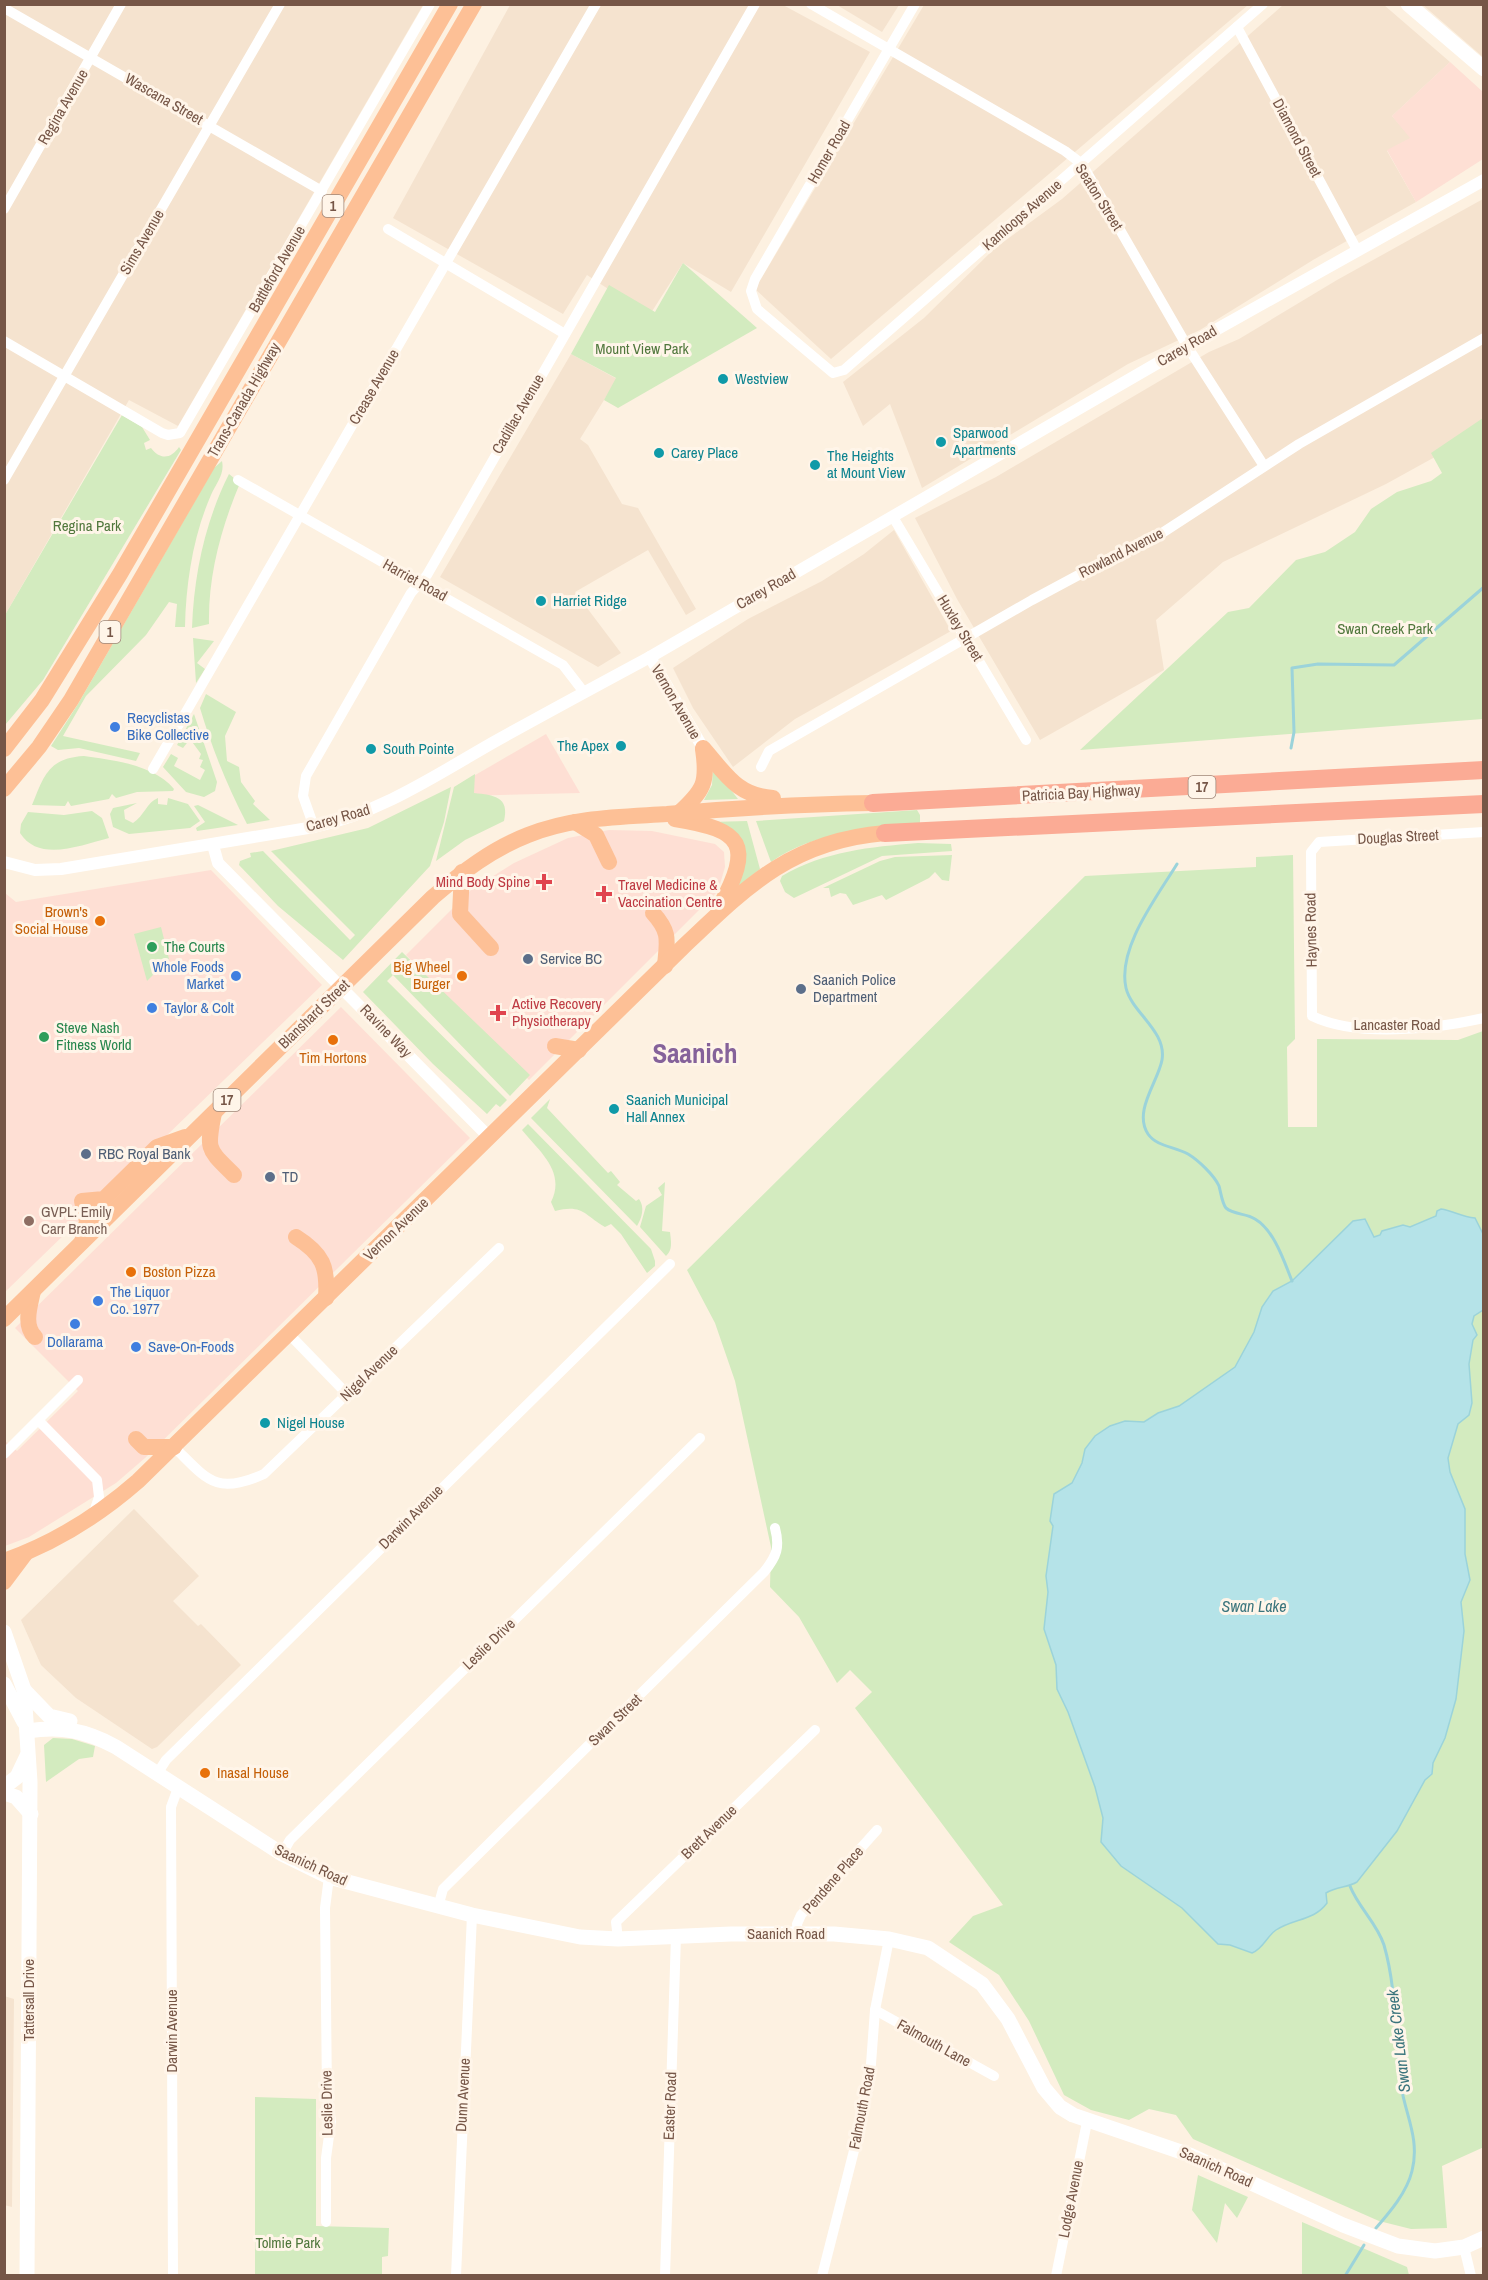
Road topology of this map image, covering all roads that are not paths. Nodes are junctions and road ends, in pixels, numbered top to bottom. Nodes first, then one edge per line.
1 (121, 4) edge
2 (280, 4) edge
3 (430, 4) edge
4 (450, 4) edge
5 (474, 4) edge
6 (596, 4) edge
7 (755, 4) edge
8 (811, 4) edge
9 (915, 4) edge
10 (1263, 4) edge
11 (1408, 4) edge
12 (4, 8) edge
13 (1238, 27) junction
14 (889, 49) junction
15 (91, 57) junction
16 (1484, 69) edge
17 (210, 125) junction
18 (1082, 164) junction
19 (1484, 180) edge
20 (322, 191) junction
21 (4, 209) edge
22 (388, 229) dead end
23 (1358, 250) junction
24 (446, 264) junction
25 (565, 333) junction
26 (1484, 338) edge
27 (4, 341) edge
28 (1187, 346) junction
29 (833, 373) joint
30 (64, 375) junction
31 (1264, 466) junction
32 (4, 480) edge
33 (238, 480) dead end
34 (300, 515) junction
35 (893, 516) junction
36 (419, 583) junction
37 (967, 637) junction
38 (650, 657) junction
39 (583, 691) junction
40 (1026, 740) dead end
41 (703, 748) junction
42 (4, 749) edge
43 (761, 767) dead end
44 (1484, 768) edge
45 (153, 769) dead end
46 (4, 789) edge
47 (873, 803) junction
48 (1484, 804) edge
49 (679, 813) junction
50 (648, 815) junction
51 (575, 822) junction
52 (314, 827) junction
53 (1484, 832) edge
54 (885, 833) joint
55 (218, 844) junction
56 (1314, 845) joint
57 (4, 862) edge
58 (609, 862) dead end
59 (769, 870) joint
60 (462, 872) junction
61 (653, 913) dead end
62 (715, 917) junction
63 (491, 948) dead end
64 (664, 966) junction
65 (342, 987) junction
66 (1312, 1016) joint
67 (1484, 1018) edge
68 (555, 1046) dead end
69 (579, 1050) junction
70 (214, 1113) junction
71 (192, 1134) junction
72 (490, 1138) junction
73 (234, 1175) dead end
74 (296, 1237) dead end
75 (82, 1243) junction
76 (499, 1248) dead end
77 (670, 1264) dead end
78 (33, 1291) junction
79 (326, 1298) junction
80 (4, 1319) edge
81 (289, 1334) junction
82 (35, 1337) dead end
83 (78, 1380) dead end
84 (347, 1394) junction
85 (39, 1420) junction
86 (700, 1438) dead end
87 (136, 1439) dead end
88 (174, 1447) junction
89 (4, 1454) edge
90 (91, 1518) junction
91 (775, 1528) dead end
92 (26, 1553) junction
93 (4, 1561) edge
94 (4, 1582) edge
95 (4, 1632) edge
96 (4, 1684) edge
97 (24, 1690) junction
98 (26, 1728) junction
99 (815, 1730) dead end
100 (116, 1747) junction
101 (29, 1750) junction
102 (157, 1774) junction
103 (4, 1787) edge
104 (178, 1788) junction
105 (4, 1793) edge
106 (31, 1814) junction
107 (877, 1830) dead end
108 (282, 1854) junction
109 (330, 1877) junction
110 (438, 1907) junction
111 (472, 1916) junction
112 (798, 1933) junction
113 (676, 1936) junction
114 (618, 1939) junction
115 (889, 1939) junction
116 (874, 2010) junction
117 (994, 2076) dead end
118 (1087, 2122) junction
119 (326, 2222) dead end
120 (1484, 2238) edge
121 (1464, 2247) junction
122 (27, 2276) edge
123 (173, 2276) edge
124 (456, 2276) edge
125 (665, 2276) edge
126 (822, 2276) edge
127 (1056, 2276) edge
128 (1471, 2276) edge

1 - 15 street, Regina Avenue
2 - 17 street, Sims Avenue
3 - 20 street, Battleford Avenue
4 - 42 highway, Trans-Canada Highway / 1
5 - 46 highway, Trans-Canada Highway / 1
6 - 24 street, Crease Avenue
7 - 25 street, Cadillac Avenue
8 - 14 street, Seaton Street
9 - 14 street, Homer Road
10 - 13 street, Kamloops Avenue
11 - 16 main road
12 - 15 street, Wascana Street
13 - 18 street, Kamloops Avenue
13 - 23 street, Diamond Street
14 - 18 street, Seaton Street
14 - 29 street, Homer Road
15 - 17 street, Wascana Street
15 - 21 street, Regina Avenue
17 - 20 street, Wascana Street
17 - 30 street, Sims Avenue
18 - 28 street, Seaton Street
18 - 29 street, Kamloops Avenue
19 - 23 street, Carey Road
20 - 30 street, Battleford Avenue
22 - 24 street
23 - 28 street, Carey Road
24 - 25 street
24 - 34 street, Crease Avenue
25 - 36 street, Cadillac Avenue
26 - 31 street, Rowland Avenue
27 - 30 street
28 - 31 street, Seaton Street
28 - 35 street, Carey Road
30 - 32 street, Sims Avenue
31 - 37 street, Rowland Avenue
33 - 34 street, Harriet Road
34 - 36 street, Harriet Road
34 - 45 street, Crease Avenue
35 - 37 street, Huxley Street
35 - 38 street, Carey Road
36 - 39 street, Harriet Road
36 - 52 street, Cadillac Avenue
37 - 40 street, Huxley Street
37 - 43 street, Rowland Avenue
38 - 39 street, Carey Road
38 - 41 street, Vernon Avenue
39 - 52 street, Carey Road
41 - 47 highway
41 - 49 highway
44 - 47 highway, Patricia Bay Highway / 17
47 - 49 highway, Patricia Bay Highway / 17
48 - 54 highway, Patricia Bay Highway / 17
49 - 50 highway, Blanshard Street / 17
50 - 51 highway, Blanshard Street / 17
50 - 62 highway
51 - 58 highway
51 - 60 highway, Blanshard Street / 17
52 - 55 street, Carey Road
53 - 56 street, Douglas Street
54 - 59 highway, Patricia Bay Highway / 17
55 - 57 street, Carey Road
55 - 65 street, Ravine Way
56 - 66 street, Haynes Road
59 - 62 highway, Vernon Avenue / 17
60 - 63 highway
60 - 65 highway, Blanshard Street / 17
61 - 64 highway
62 - 64 highway, Vernon Avenue / 17
64 - 69 highway, Vernon Avenue / 17
65 - 70 highway, Blanshard Street / 17
65 - 72 street, Ravine Way
66 - 67 street, Lancaster Road
68 - 69 highway
69 - 72 highway, Vernon Avenue / 17
70 - 71 highway, Blanshard Street / 17
70 - 73 highway
71 - 75 highway, Blanshard Street / 17
71 - 75 highway
72 - 79 highway, Vernon Avenue / 17
74 - 79 highway
75 - 78 highway, Blanshard Street / 17
76 - 84 street, Nigel Avenue
77 - 102 street, Darwin Avenue
78 - 80 highway, Blanshard Street / 17
78 - 82 highway
79 - 81 highway, Vernon Avenue / 17
81 - 84 street
81 - 88 highway, Vernon Avenue / 17
83 - 85 street
84 - 88 street, Nigel Avenue
85 - 89 street
85 - 90 street
86 - 108 street, Leslie Drive
87 - 88 highway
88 - 90 highway, Vernon Avenue / 17
90 - 92 highway, Vernon Avenue / 17
91 - 110 street, Swan Street
92 - 93 highway, Vernon Avenue / 17
92 - 94 highway
95 - 97 main road
96 - 98 main road
97 - 98 main road
97 - 100 main road
98 - 100 main road, Saanich Road
98 - 101 main road, Tattersall Drive
99 - 114 street, Brett Avenue
100 - 102 main road, Saanich Road
101 - 103 main road
101 - 106 main road, Tattersall Drive
102 - 104 main road, Saanich Road
104 - 108 main road, Saanich Road
104 - 123 street, Darwin Avenue
105 - 106 main road
106 - 122 main road, Tattersall Drive
107 - 112 street, Pendene Place
108 - 109 main road, Saanich Road
109 - 110 main road, Saanich Road
109 - 119 street, Leslie Drive
110 - 111 main road, Saanich Road
111 - 114 main road, Saanich Road
111 - 124 street, Dunn Avenue
112 - 113 main road, Saanich Road
112 - 115 main road, Saanich Road
113 - 114 main road, Saanich Road
113 - 125 street, Easter Road
115 - 116 street, Falmouth Road
115 - 118 main road, Saanich Road
116 - 117 street, Falmouth Lane
116 - 126 street, Falmouth Road
118 - 121 main road, Saanich Road
118 - 127 street, Lodge Avenue
120 - 121 main road, Saanich Road
121 - 128 street

